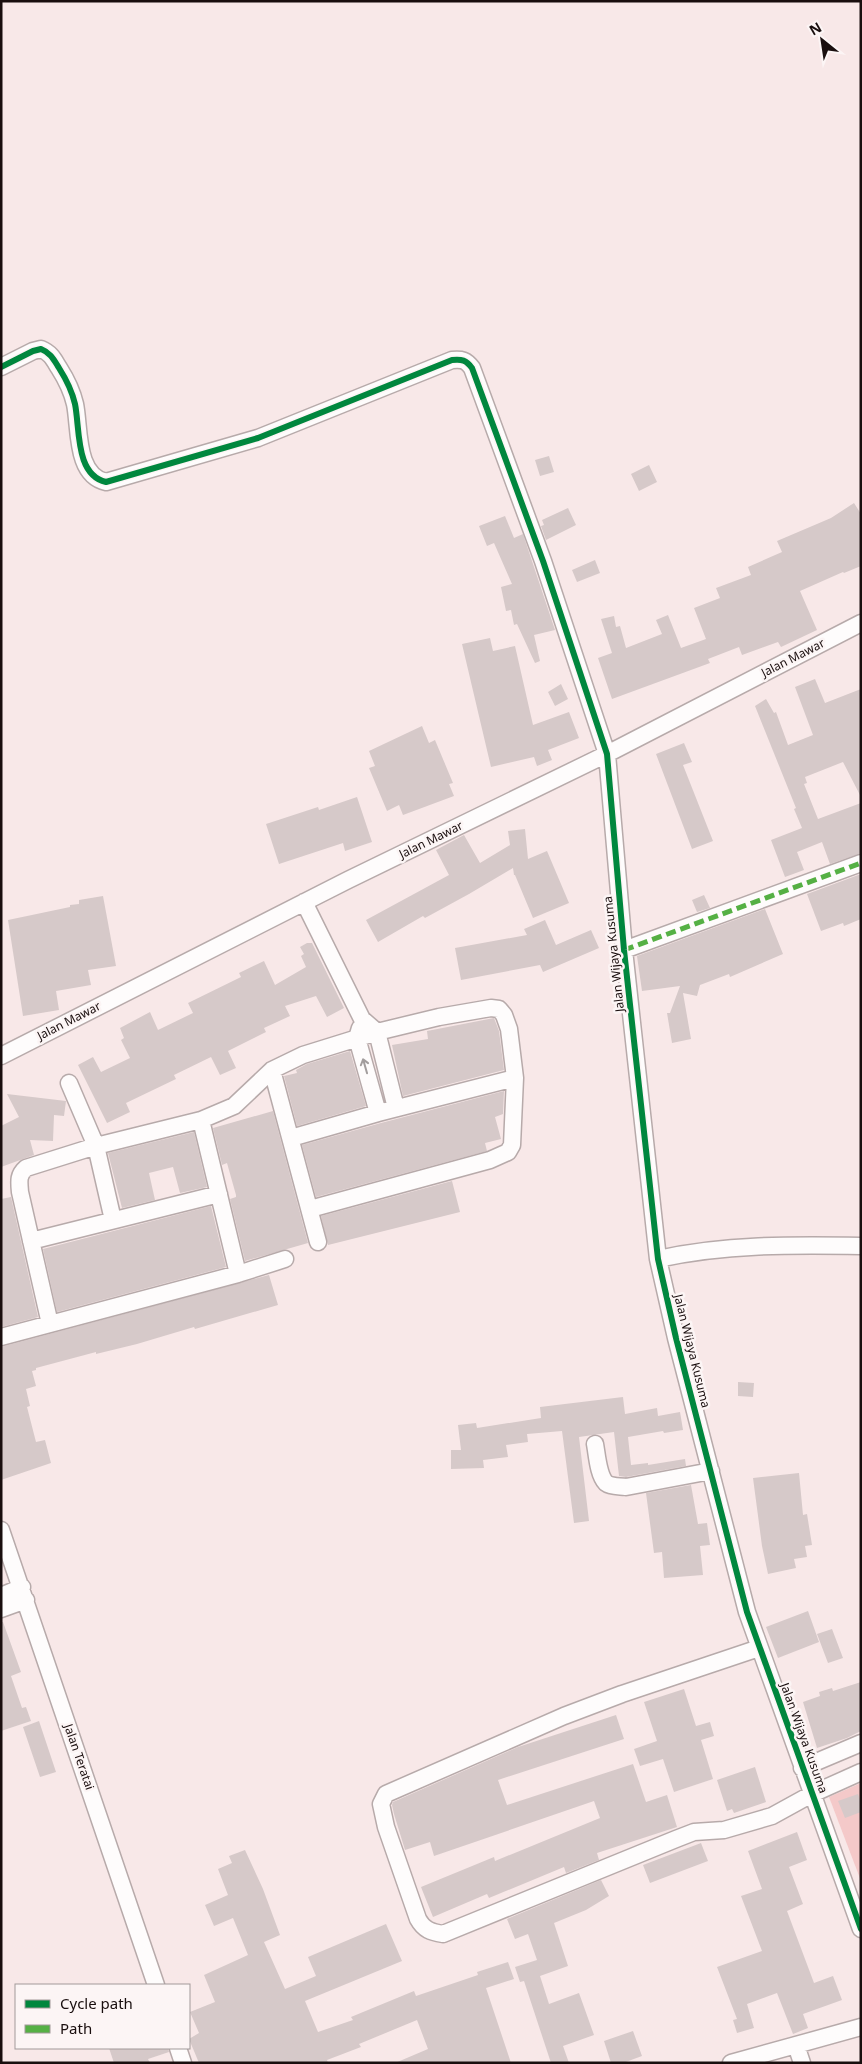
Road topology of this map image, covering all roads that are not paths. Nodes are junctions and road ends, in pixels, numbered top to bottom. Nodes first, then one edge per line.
1 (1, 367) edge
2 (861, 623) edge
3 (607, 754) junction
4 (861, 863) edge
5 (304, 902) junction
6 (624, 950) junction
7 (362, 1019) junction
8 (377, 1032) junction
9 (357, 1038) junction
10 (1, 1056) edge
11 (272, 1070) junction
12 (515, 1078) junction
13 (69, 1083) dead end
14 (396, 1108) junction
15 (378, 1113) junction
16 (201, 1120) junction
17 (291, 1138) junction
18 (96, 1146) junction
19 (219, 1194) junction
20 (310, 1210) junction
21 (113, 1220) junction
22 (31, 1240) junction
23 (318, 1242) dead end
24 (861, 1246) edge
25 (285, 1259) dead end
26 (658, 1259) junction
27 (238, 1274) junction
28 (50, 1324) junction
29 (1, 1337) edge
30 (595, 1444) dead end
31 (711, 1471) junction
32 (1, 1530) edge
33 (24, 1594) junction
34 (1, 1596) edge
35 (1, 1609) edge
36 (759, 1648) junction
37 (861, 1743) edge
38 (802, 1768) junction
39 (861, 1772) edge
40 (812, 1794) junction
41 (861, 1929) edge
42 (156, 1984) edge
43 (861, 2027) edge
44 (796, 2045) junction
45 (178, 2049) edge
46 (183, 2063) edge
47 (731, 2063) edge
48 (802, 2063) edge

1 - 3 street, Jalan Wijaya Kusuma
2 - 3 street, Jalan Mawar
3 - 5 street, Jalan Mawar
3 - 6 street, Jalan Wijaya Kusuma
4 - 6 street
5 - 7 street
5 - 10 street, Jalan Mawar
6 - 26 street, Jalan Wijaya Kusuma
7 - 8 street
7 - 9 street
8 - 9 street
8 - 12 street
8 - 14 street
9 - 11 street
15 -> 9 street
11 - 16 street
11 - 17 street
12 - 14 street
12 - 20 street
13 - 18 street
14 - 15 street
15 - 17 street
16 - 18 street
16 - 19 street
17 - 20 street
18 - 21 street
18 - 22 street
19 - 21 street
19 - 27 street
20 - 23 street
21 - 22 street
22 - 28 street
24 - 26 street
25 - 27 street
26 - 31 street, Jalan Wijaya Kusuma
27 - 28 street
28 - 29 street
30 - 31 street
31 - 36 street, Jalan Wijaya Kusuma
32 - 33 street, Jalan Teratai
33 - 34 street
33 - 35 street
33 - 42 street, Jalan Teratai
36 - 38 street, Jalan Wijaya Kusuma
36 - 40 street
37 - 38 street
38 - 40 street, Jalan Wijaya Kusuma
39 - 40 street
40 - 41 street, Jalan Wijaya Kusuma
43 - 44 street
44 - 47 street
44 - 48 street
45 - 46 street

